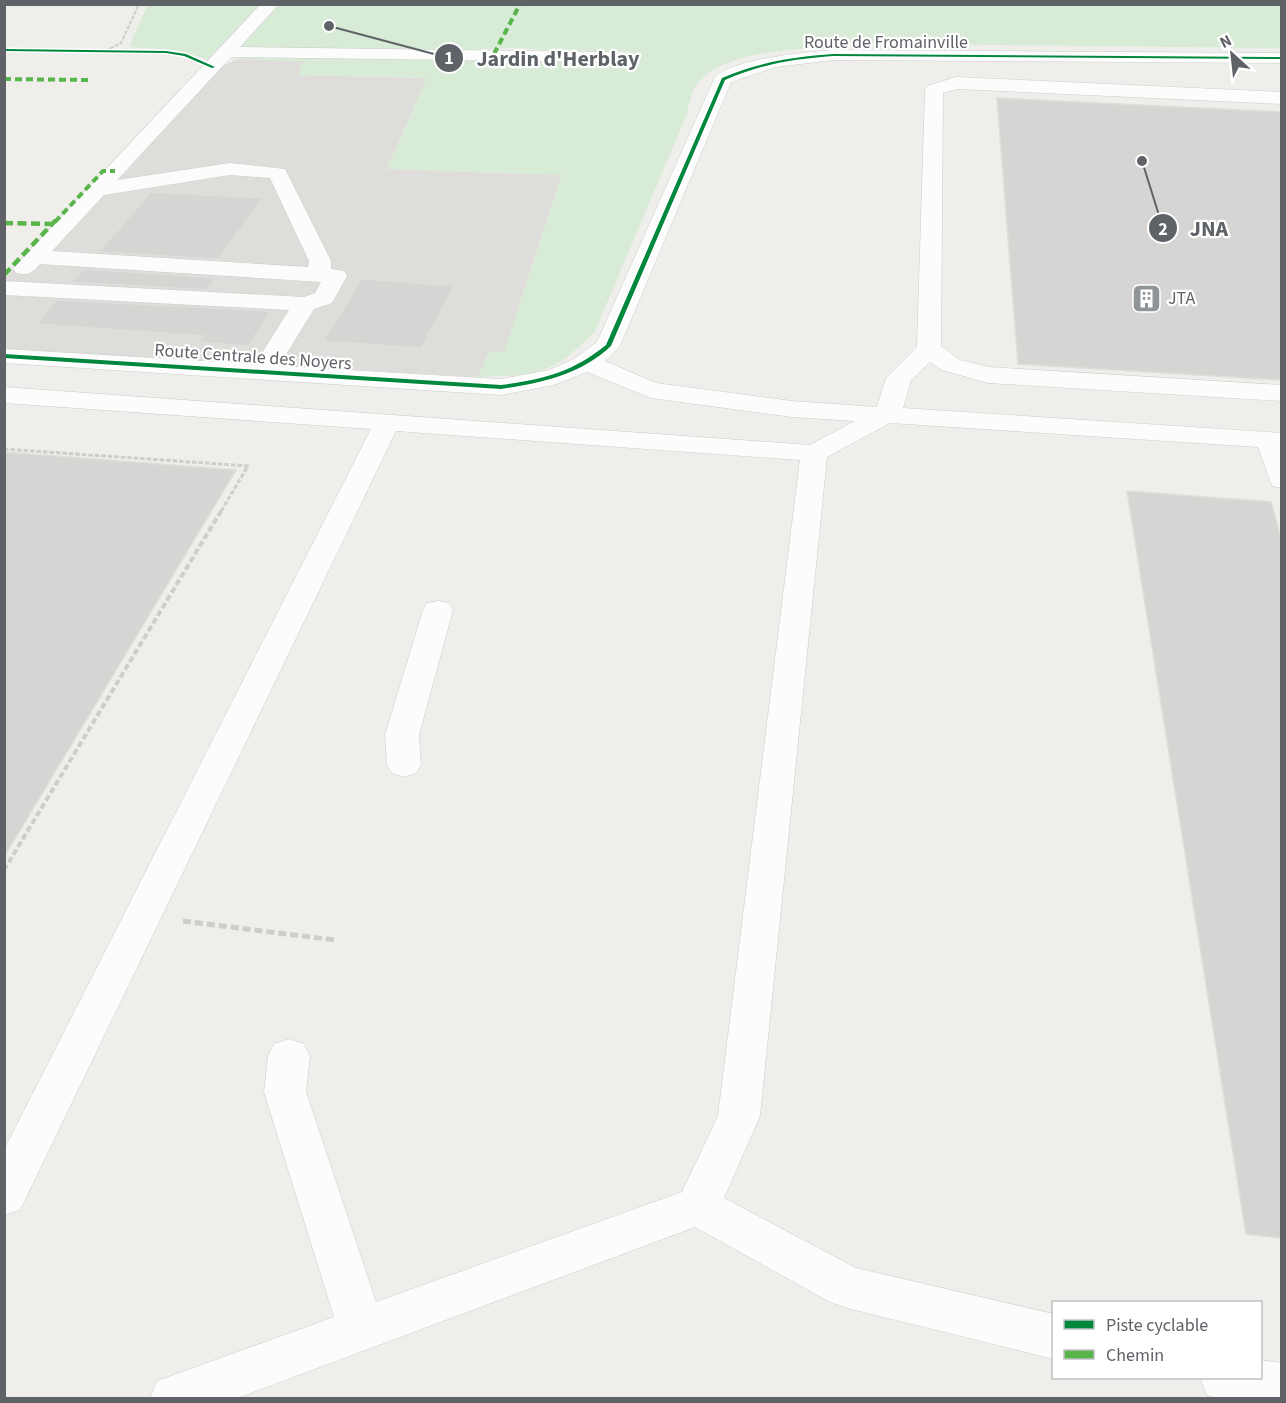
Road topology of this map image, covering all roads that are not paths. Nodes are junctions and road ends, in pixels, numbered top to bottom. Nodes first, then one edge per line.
1 (271, 4) edge
2 (227, 52) junction
3 (606, 57) dead end
4 (1281, 58) edge
5 (1281, 98) edge
6 (104, 182) junction
7 (35, 257) junction
8 (319, 275) junction
9 (5, 288) edge
10 (305, 304) junction
11 (929, 349) junction
12 (4, 356) edge
13 (588, 363) junction
14 (262, 372) junction
15 (501, 387) joint
16 (1281, 393) edge
17 (4, 395) edge
18 (888, 414) junction
19 (387, 423) junction
20 (1275, 440) edge
21 (814, 453) junction
22 (1281, 480) edge
23 (438, 610) dead end
24 (404, 765) dead end
25 (289, 1056) dead end
26 (4, 1196) edge
27 (698, 1206) junction
28 (362, 1330) junction
29 (1052, 1337) edge
30 (1235, 1379) edge
31 (1281, 1387) edge
32 (175, 1398) edge

1 - 2 street
2 - 3 street
2 - 6 street
4 - 13 street, Route de Fromainville
5 - 11 street
6 - 7 street
6 - 8 street
7 - 8 street
7 - 9 street
8 - 10 street
9 - 10 street
10 - 14 street
11 - 16 street
11 - 18 street
12 - 14 street, Route Centrale des Noyers
13 - 15 street, Route de Fromainville
13 - 18 street
14 - 15 street, Route Centrale des Noyers
17 - 19 street
18 - 20 street
18 - 21 street
19 - 21 street
19 - 26 street
20 - 22 street
21 - 27 street
23 - 24 street
25 - 28 street
27 - 28 street
27 - 29 street
28 - 32 street
30 - 31 street

